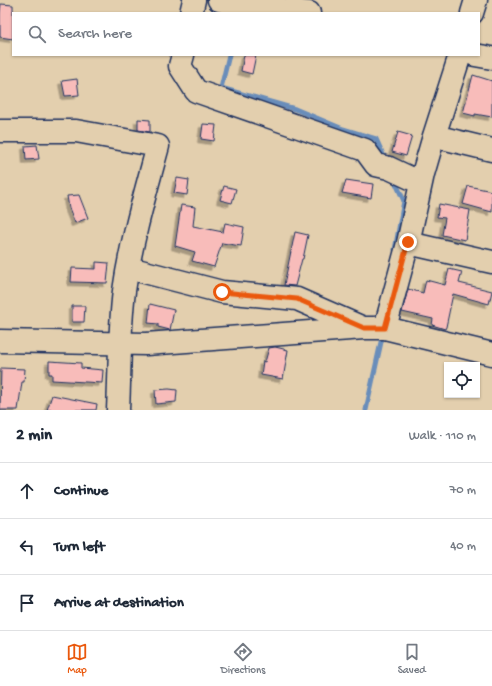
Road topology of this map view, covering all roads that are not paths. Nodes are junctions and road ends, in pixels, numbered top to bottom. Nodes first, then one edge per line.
1 (194, 0) edge
2 (219, 0) edge
3 (476, 0) edge
4 (191, 12) edge
5 (301, 12) edge
6 (472, 12) edge
7 (183, 56) edge
8 (460, 56) edge
9 (480, 56) edge
10 (492, 58) edge
11 (0, 131) edge
12 (434, 136) junction
13 (492, 150) edge
14 (421, 184) junction
15 (408, 242) junction
16 (492, 262) edge
17 (128, 268) junction
18 (374, 328) junction
19 (0, 341) edge
20 (120, 344) junction
21 (492, 354) edge
22 (118, 410) edge

1 - 4 street
2 - 5 street
3 - 6 street
7 - 14 street
8 - 12 street
9 - 10 street
11 - 17 street
12 - 13 street
12 - 14 street
14 - 15 street
15 - 16 street
15 - 18 street
17 - 18 street
17 - 20 street
18 - 20 street
18 - 21 street
19 - 20 street
20 - 22 street

